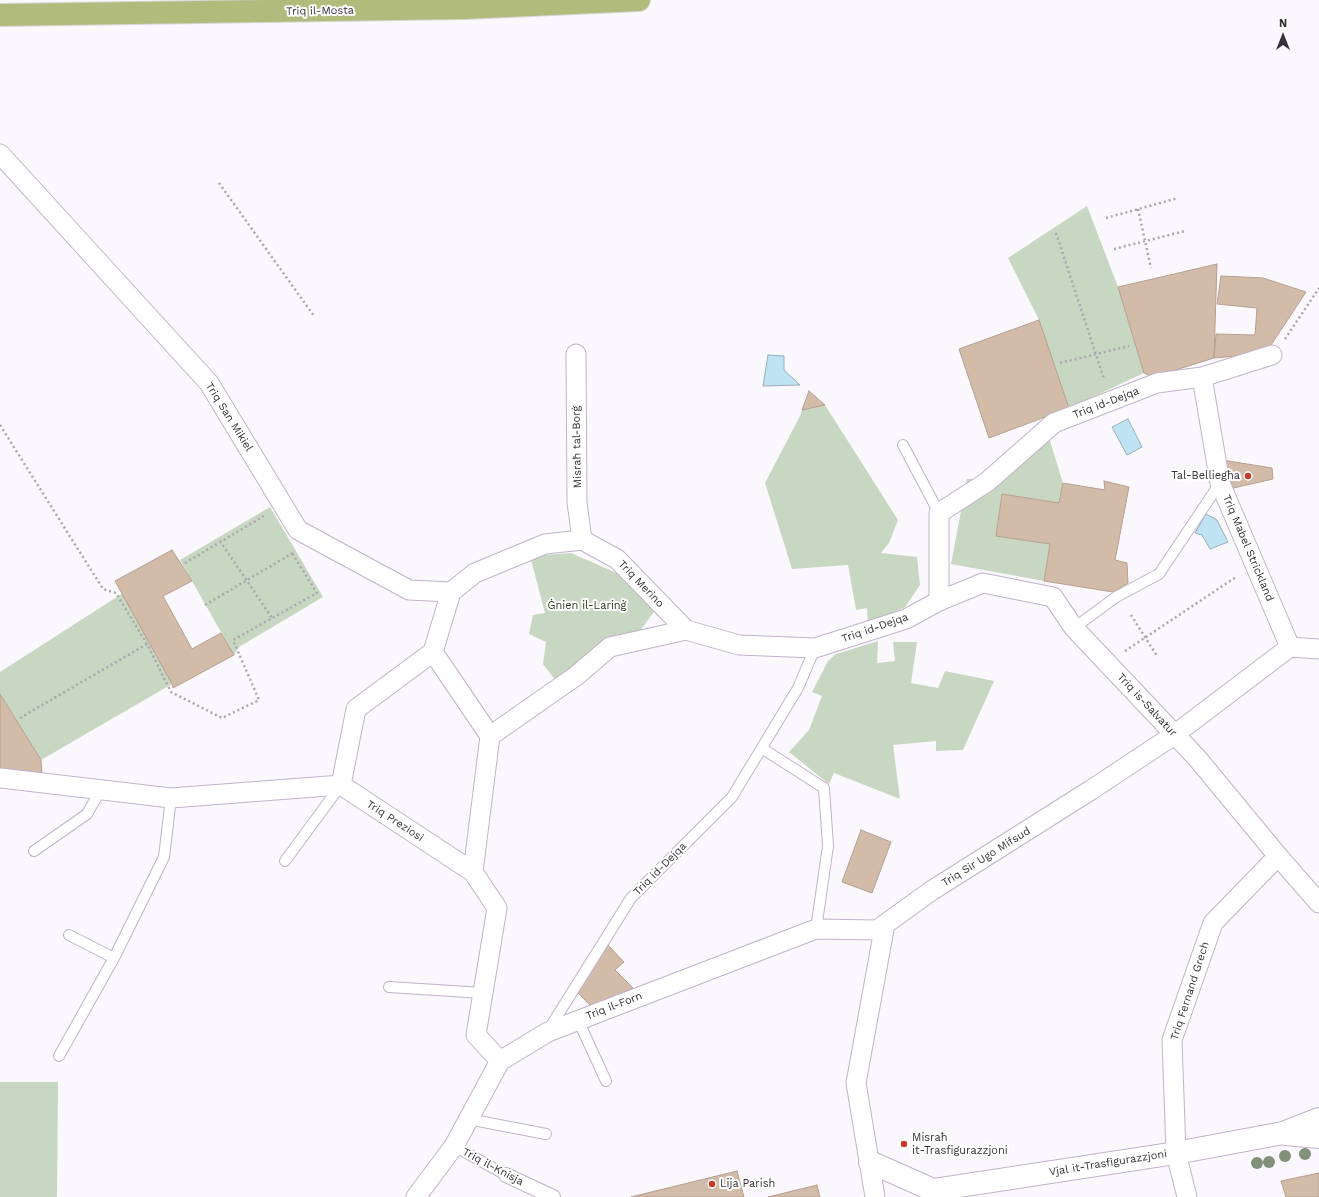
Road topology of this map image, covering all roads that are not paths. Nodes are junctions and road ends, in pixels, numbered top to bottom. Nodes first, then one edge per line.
1 (639, 0) edge
2 (0, 16) edge
3 (0, 154) edge
4 (576, 354) dead end
5 (1272, 355) road end
6 (1202, 377) junction
7 (903, 444) dead end
8 (1220, 483) junction
9 (939, 513) junction
10 (582, 540) junction
11 (451, 592) junction
12 (939, 601) junction
13 (1074, 628) junction
14 (686, 630) junction
15 (1290, 647) junction
16 (814, 648) junction
17 (1319, 649) edge
18 (433, 652) junction
19 (1174, 735) junction
20 (490, 736) junction
21 (762, 749) junction
22 (0, 778) edge
23 (341, 785) junction
24 (101, 789) junction
25 (171, 798) junction
26 (34, 851) dead end
27 (1278, 856) junction
28 (284, 861) dead end
29 (473, 872) junction
30 (1319, 903) edge
31 (885, 924) junction
32 (816, 929) junction
33 (69, 935) dead end
34 (114, 958) junction
35 (389, 987) dead end
36 (483, 993) junction
37 (578, 1020) junction
38 (548, 1032) junction
39 (59, 1056) dead end
40 (500, 1061) junction
41 (606, 1081) dead end
42 (468, 1119) junction
43 (1319, 1119) edge
44 (1282, 1133) junction
45 (546, 1134) dead end
46 (1319, 1137) edge
47 (454, 1146) junction
48 (1176, 1153) junction
49 (870, 1162) junction
50 (506, 1175) joint
51 (929, 1194) edge
52 (416, 1197) edge
53 (553, 1197) edge
54 (875, 1197) edge
55 (1187, 1197) edge

1 - 2 highway, Triq il-Mosta
3 - 11 street, Triq San Mikiel
4 - 10 street, Misraħ tal-Borġ
5 - 6 street, Triq id-Dejqa
6 - 8 street, Triq Mabel Strickland
6 - 9 street, Triq id-Dejqa
7 - 9 lane
8 - 13 lane
8 - 15 street, Triq Mabel Strickland
9 - 12 street
10 - 11 street
10 - 14 street, Triq Merino
11 - 18 street
12 - 13 street, Triq is-Salvatur
12 - 16 street, Triq id-Dejqa
13 - 19 street, Triq is-Salvatur
14 - 16 street
14 - 20 street
15 - 17 street
15 - 19 street, Triq Sir Ugo Mifsud
16 - 21 lane, Triq id-Dejqa
18 - 20 street
18 - 23 street
19 - 27 street, Triq is-Salvatur
19 - 31 street, Triq Sir Ugo Mifsud
20 - 29 street
21 - 32 lane
21 - 38 lane, Triq id-Dejqa
22 - 24 street
23 - 25 street
23 - 28 lane
23 - 29 street, Triq Preziosi
24 - 25 street
24 - 26 lane
25 - 34 lane
27 - 30 street, Triq is-Salvatur
27 - 48 street, Triq Fernand Grech
29 - 36 street, Triq Preziosi
31 - 32 street, Triq il-Forn
31 - 49 street
32 - 37 street, Triq il-Forn
33 - 34 lane
34 - 39 lane
35 - 36 lane
36 - 40 street, Triq Preziosi
37 - 38 street, Triq il-Forn
37 - 41 lane
38 - 40 street, Triq il-Forn
40 - 42 street, Triq il-Forn
42 - 45 lane
42 - 47 street, Triq il-Forn
43 - 44 street, Vjal it-Trasfigurazzjoni
44 - 46 street, Vjal it-Trasfigurazzjoni
44 - 48 street, Vjal it-Trasfigurazzjoni
47 - 50 lane, Triq il-Knisja
47 - 52 street, Triq il-Forn
48 - 51 street, Vjal it-Trasfigurazzjoni
48 - 55 street, Triq Fernand Grech
49 - 51 street
49 - 54 street
50 - 53 street, Triq il-Knisja

